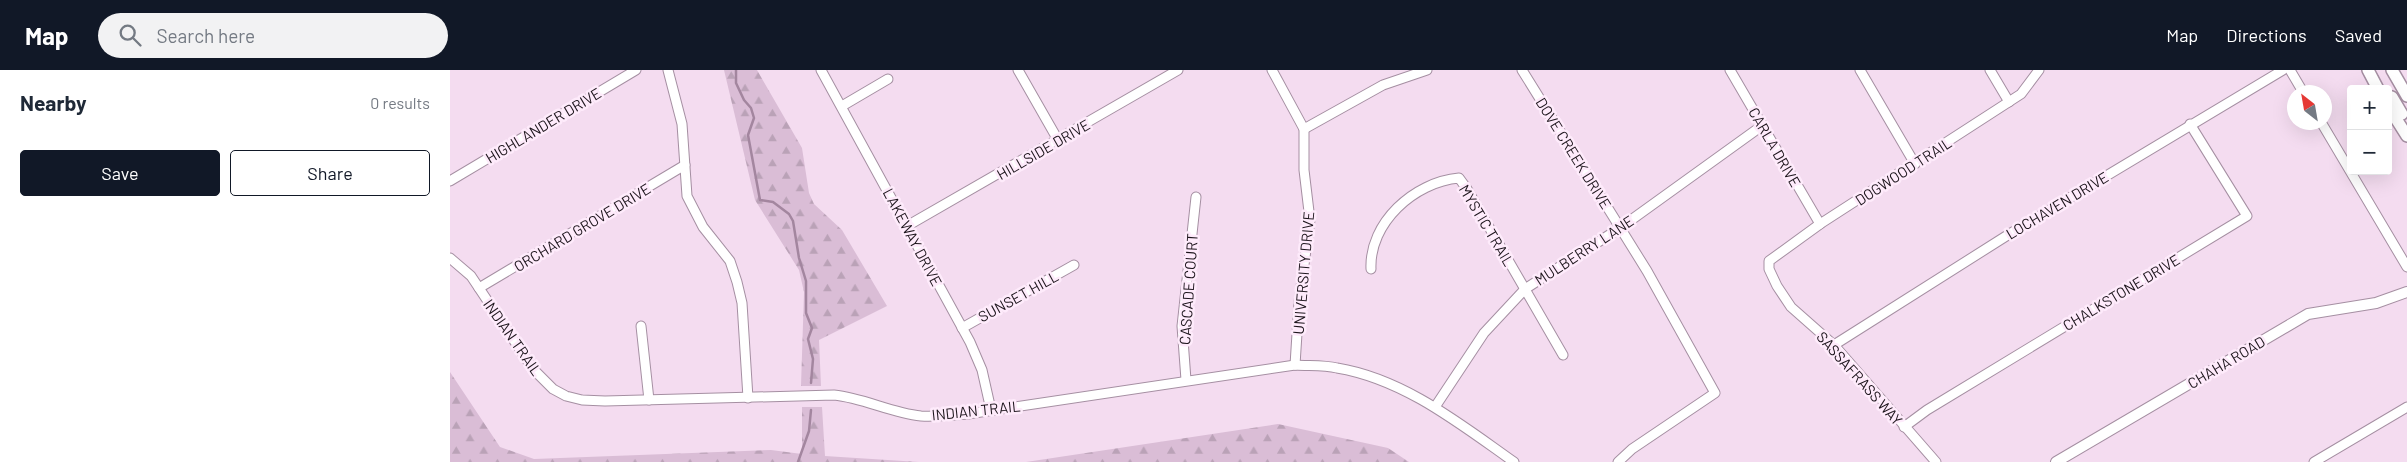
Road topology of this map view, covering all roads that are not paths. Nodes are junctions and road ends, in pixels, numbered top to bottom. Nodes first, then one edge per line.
1 (636, 70) edge
2 (668, 70) edge
3 (822, 70) edge
4 (1018, 70) edge
5 (1178, 70) edge
6 (1272, 70) edge
7 (1427, 70) edge
8 (1522, 70) edge
9 (1730, 70) edge
10 (1860, 70) edge
11 (1990, 70) edge
12 (2039, 70) edge
13 (2283, 70) edge
14 (2290, 70) edge
15 (2368, 70) edge
16 (2392, 70) edge
17 (888, 79) dead end
18 (2299, 85) edge
19 (2376, 85) edge
20 (2407, 96) edge
21 (2392, 97) edge
22 (2009, 102) junction
23 (842, 106) junction
24 (2392, 112) edge
25 (2407, 122) edge
26 (2190, 124) junction
27 (1763, 125) junction
28 (1304, 129) junction
29 (2326, 130) edge
30 (2407, 136) edge
31 (1058, 140) junction
32 (1915, 164) junction
33 (685, 165) junction
34 (450, 181) edge
35 (1196, 197) dead end
36 (1820, 224) junction
37 (907, 226) junction
38 (1620, 228) junction
39 (450, 258) edge
40 (1074, 265) dead end
41 (2407, 267) edge
42 (1371, 269) dead end
43 (1769, 269) joint
44 (479, 288) junction
45 (1525, 289) junction
46 (2407, 292) edge
47 (641, 326) dead end
48 (962, 328) junction
49 (1834, 345) junction
50 (1563, 355) dead end
51 (1295, 365) junction
52 (1186, 380) junction
53 (748, 398) junction
54 (649, 400) junction
55 (1435, 407) junction
56 (2407, 408) edge
57 (991, 410) junction
58 (1904, 427) junction
59 (1514, 462) edge
60 (1618, 462) edge
61 (1936, 462) edge
62 (2056, 462) edge
63 (2314, 462) edge

1 - 34 street, HIGHLANDER DRIVE
2 - 33 street
3 - 23 street, LAKEWAY DRIVE
4 - 31 street
5 - 31 street, HILLSIDE DRIVE
6 - 28 street, UNIVERSITY DRIVE
7 - 28 street
8 - 38 street, DOVE CREEK DRIVE
9 - 27 street, CARLA DRIVE
10 - 32 street
11 - 22 street
12 - 22 street, DOGWOOD TRAIL
13 - 26 street, LOCHAVEN DRIVE
14 - 18 street
15 - 19 main road
16 - 20 main road
17 - 23 street
21 - 25 main road
22 - 32 street, DOGWOOD TRAIL
23 - 37 street, LAKEWAY DRIVE
24 - 30 main road
26 - 49 street, LOCHAVEN DRIVE
26 - 58 street, CHALKSTONE DRIVE
27 - 36 street, CARLA DRIVE
27 - 38 street, MULBERRY LANE
28 - 51 street, UNIVERSITY DRIVE
29 - 41 street
31 - 37 street, HILLSIDE DRIVE
32 - 36 street, DOGWOOD TRAIL
33 - 44 street, ORCHARD GROVE DRIVE
33 - 53 street
35 - 52 street, CASCADE COURT
36 - 43 street, DOGWOOD TRAIL
37 - 48 street, LAKEWAY DRIVE
38 - 45 street, MULBERRY LANE
38 - 60 street, DOVE CREEK DRIVE
39 - 44 street, INDIAN TRAIL
40 - 48 street, SUNSET HILL
42 - 45 street, MYSTIC TRAIL
43 - 49 street, SASSAFRASS WAY
44 - 54 street, INDIAN TRAIL
45 - 50 street
45 - 55 street, MULBERRY LANE
46 - 62 street, CHAHA ROAD
47 - 54 street
48 - 57 street, LAKEWAY DRIVE
49 - 58 street, SASSAFRASS WAY
51 - 52 street, INDIAN TRAIL
51 - 55 street, INDIAN TRAIL
52 - 57 street, INDIAN TRAIL
53 - 54 street, INDIAN TRAIL
53 - 57 street, INDIAN TRAIL
55 - 59 street, INDIAN TRAIL
56 - 63 street
58 - 61 street, SASSAFRASS WAY

